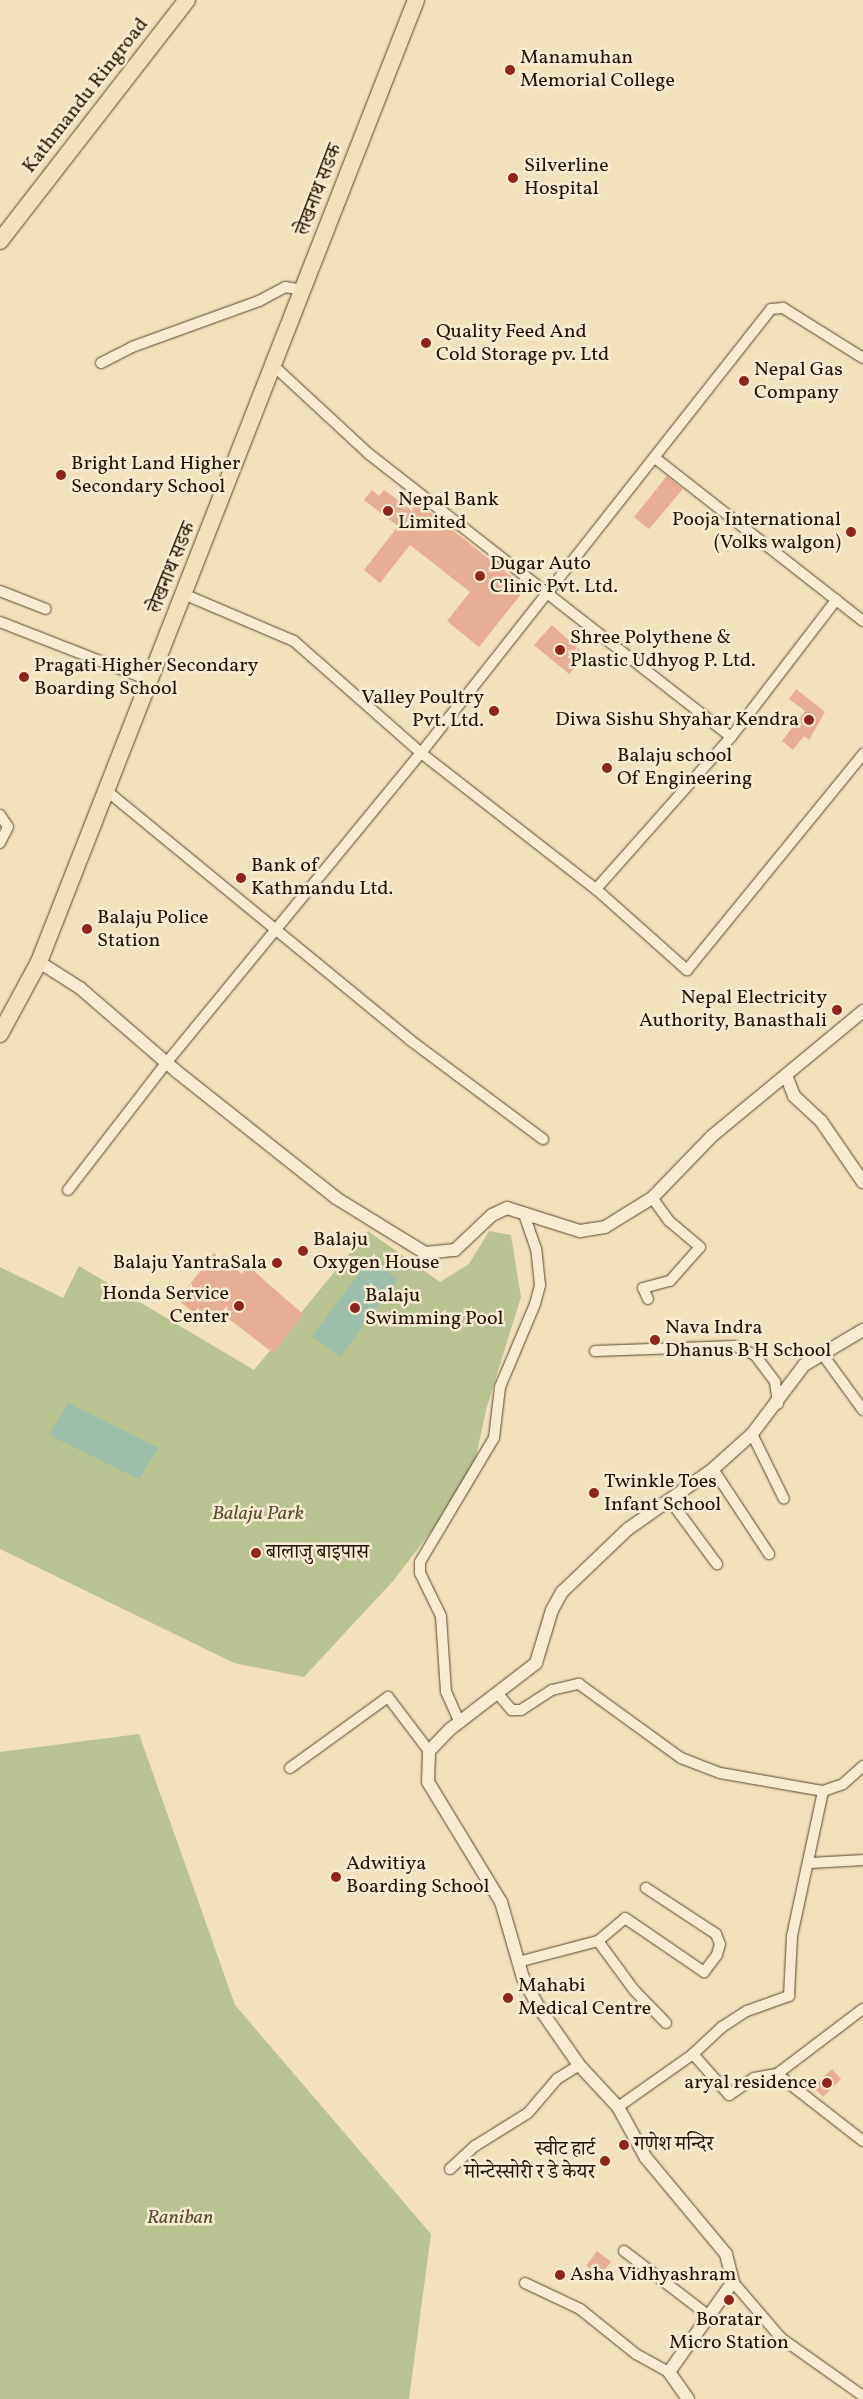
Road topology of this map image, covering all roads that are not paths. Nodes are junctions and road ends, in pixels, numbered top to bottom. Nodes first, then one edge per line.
1 (187, 0) edge
2 (416, 0) edge
3 (0, 241) edge
4 (304, 290) junction
5 (863, 358) edge
6 (101, 363) dead end
7 (275, 367) junction
8 (655, 458) junction
9 (0, 591) edge
10 (546, 593) junction
11 (186, 595) junction
12 (836, 600) junction
13 (46, 609) dead end
14 (863, 621) edge
15 (0, 622) edge
16 (151, 681) junction
17 (731, 737) junction
18 (421, 753) junction
19 (863, 754) edge
20 (107, 791) junction
21 (0, 815) edge
22 (0, 843) edge
23 (596, 889) junction
24 (279, 929) junction
25 (39, 962) junction
26 (863, 1011) edge
27 (0, 1034) edge
28 (167, 1062) junction
29 (786, 1075) junction
30 (543, 1139) dead end
31 (863, 1182) edge
32 (68, 1190) dead end
33 (652, 1198) junction
34 (524, 1214) junction
35 (648, 1299) dead end
36 (863, 1330) edge
37 (595, 1351) dead end
38 (823, 1355) junction
39 (778, 1404) junction
40 (863, 1410) edge
41 (752, 1434) junction
42 (713, 1469) junction
43 (669, 1499) junction
44 (784, 1499) dead end
45 (769, 1554) dead end
46 (717, 1564) dead end
47 (497, 1693) junction
48 (460, 1724) junction
49 (429, 1751) junction
50 (863, 1766) edge
51 (290, 1768) dead end
52 (823, 1791) junction
53 (863, 1860) edge
54 (810, 1863) junction
55 (646, 1888) dead end
56 (598, 1941) junction
57 (518, 1962) junction
58 (863, 2009) edge
59 (666, 2023) dead end
60 (693, 2054) junction
61 (579, 2065) junction
62 (777, 2074) junction
63 (618, 2108) junction
64 (863, 2141) edge
65 (450, 2168) dead end
66 (624, 2251) dead end
67 (733, 2282) junction
68 (526, 2284) dead end
69 (709, 2316) junction
70 (669, 2372) junction
71 (863, 2396) edge
72 (688, 2399) edge

1 - 3 main road, Kathmandu Ringroad
2 - 4 main road, लेखनाथ सडक
4 - 6 street
4 - 7 main road, लेखनाथ सडक
5 - 8 street
7 - 10 street
7 - 11 main road, लेखनाथ सडक
8 - 10 street
8 - 12 street
9 - 13 street
10 - 17 street
10 - 18 street
11 - 16 main road, लेखनाथ सडक
11 - 18 street
12 - 14 street
12 - 17 street
15 - 16 street
16 - 20 main road, लेखनाथ सडक
17 - 23 street
18 - 23 street
18 - 24 street
19 - 23 street
20 - 24 street
20 - 25 main road, लेखनाथ सडक
21 - 22 street
24 - 28 street
24 - 30 street
25 - 27 main road, लेखनाथ सडक
25 - 28 street
26 - 29 street
28 - 32 street
28 - 34 street
29 - 31 street
29 - 33 street
33 - 34 street
33 - 35 street
34 - 48 street
36 - 38 street
37 - 39 street
38 - 39 street
38 - 40 street
39 - 41 street
41 - 42 street
41 - 44 street
42 - 43 street
42 - 45 street
43 - 46 street
43 - 47 street
47 - 48 street
47 - 52 street
48 - 49 street
49 - 51 street
49 - 57 street
50 - 52 street
52 - 54 street
53 - 54 street
54 - 60 street
55 - 56 street
56 - 57 street
56 - 59 street
57 - 61 street
58 - 62 street
60 - 62 street
60 - 63 street
61 - 63 street
61 - 65 street
62 - 64 street
63 - 67 street
66 - 69 street
67 - 69 street
67 - 71 street
68 - 70 street
69 - 70 street
70 - 72 street

